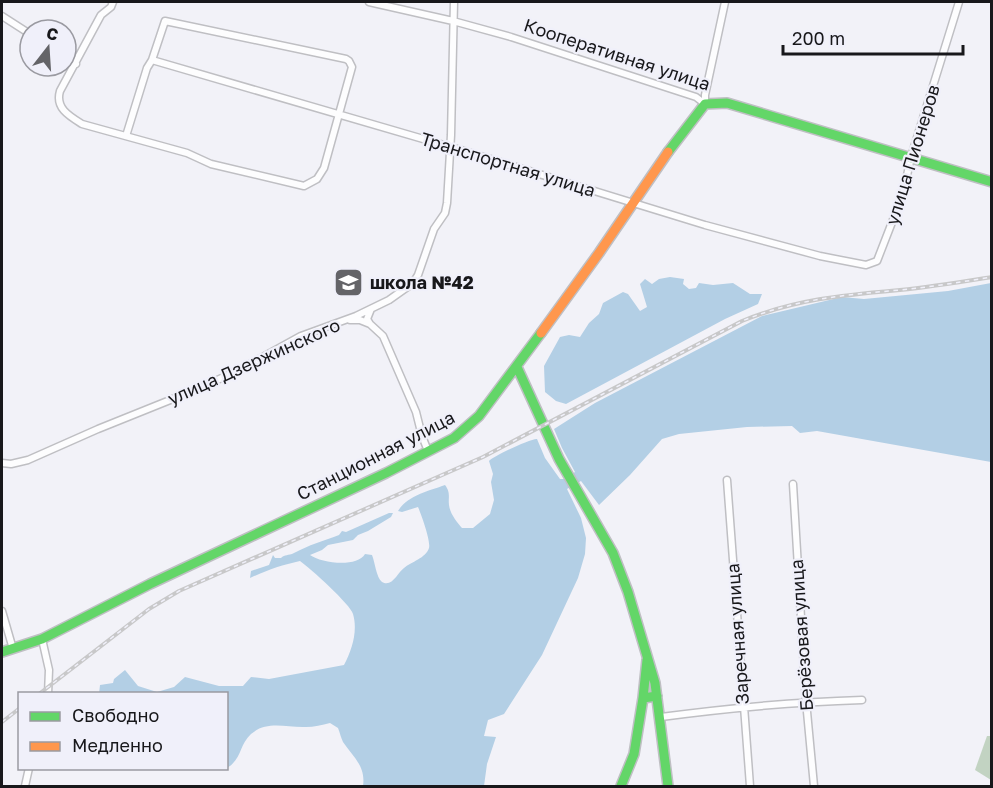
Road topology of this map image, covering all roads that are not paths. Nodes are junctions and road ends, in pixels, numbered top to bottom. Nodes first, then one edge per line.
1 (113, 2) edge
2 (369, 2) edge
3 (454, 2) edge
4 (725, 2) edge
5 (959, 2) edge
6 (2, 16) edge
7 (453, 21) junction
8 (18, 26) edge
9 (78, 60) edge
10 (152, 60) junction
11 (68, 78) edge
12 (705, 104) junction
13 (338, 114) junction
14 (126, 136) junction
15 (451, 147) junction
16 (910, 157) junction
17 (992, 182) edge
18 (632, 203) junction
19 (866, 265) joint
20 (371, 309) junction
21 (348, 319) junction
22 (370, 324) junction
23 (517, 367) junction
24 (428, 452) junction
25 (2, 463) edge
26 (727, 480) dead end
27 (793, 484) dead end
28 (2, 611) edge
29 (42, 639) junction
30 (13, 649) junction
31 (2, 652) edge
32 (647, 652) junction
33 (48, 692) edge
34 (657, 696) junction
35 (643, 698) junction
36 (862, 700) dead end
37 (806, 701) junction
38 (743, 706) junction
39 (661, 717) junction
40 (29, 770) edge
41 (25, 786) edge
42 (621, 786) edge
43 (668, 786) edge
44 (750, 786) edge
45 (814, 786) edge

1 - 9 street
2 - 7 street, Кооперативная улица
3 - 7 street
4 - 12 street
5 - 16 street, улица Пионеров
6 - 8 street
7 - 12 street, Кооперативная улица
7 - 15 street
10 - 13 street, Транспортная улица
10 - 13 street
10 - 14 street
11 - 14 street
12 - 16 main road, Кооперативная улица
12 - 18 main road, Станционная улица
13 - 14 street
13 - 15 street, Транспортная улица
15 - 18 street, Транспортная улица
15 - 20 street, улица Дзержинского
16 - 17 main road, Кооперативная улица
16 - 19 street, улица Пионеров
18 - 19 street, Транспортная улица
18 - 23 main road, Станционная улица
20 - 21 street, улица Дзержинского
20 - 22 street
21 - 22 street
21 - 25 street, улица Дзержинского
22 - 24 street
23 - 24 main road, Станционная улица
23 - 32 main road
24 - 29 main road, Станционная улица
26 - 38 street, Заречная улица
27 - 37 street, Берёзовая улица
28 - 30 street
29 - 30 main road, Станционная улица
29 - 33 street
30 - 31 main road, Станционная улица
32 - 34 main road
32 - 35 main road
34 - 35 main road
34 - 39 main road
35 - 42 main road
36 - 37 street
37 - 38 street
37 - 45 street, Берёзовая улица
38 - 39 street
38 - 44 street, Заречная улица
39 - 43 main road
40 - 41 street

